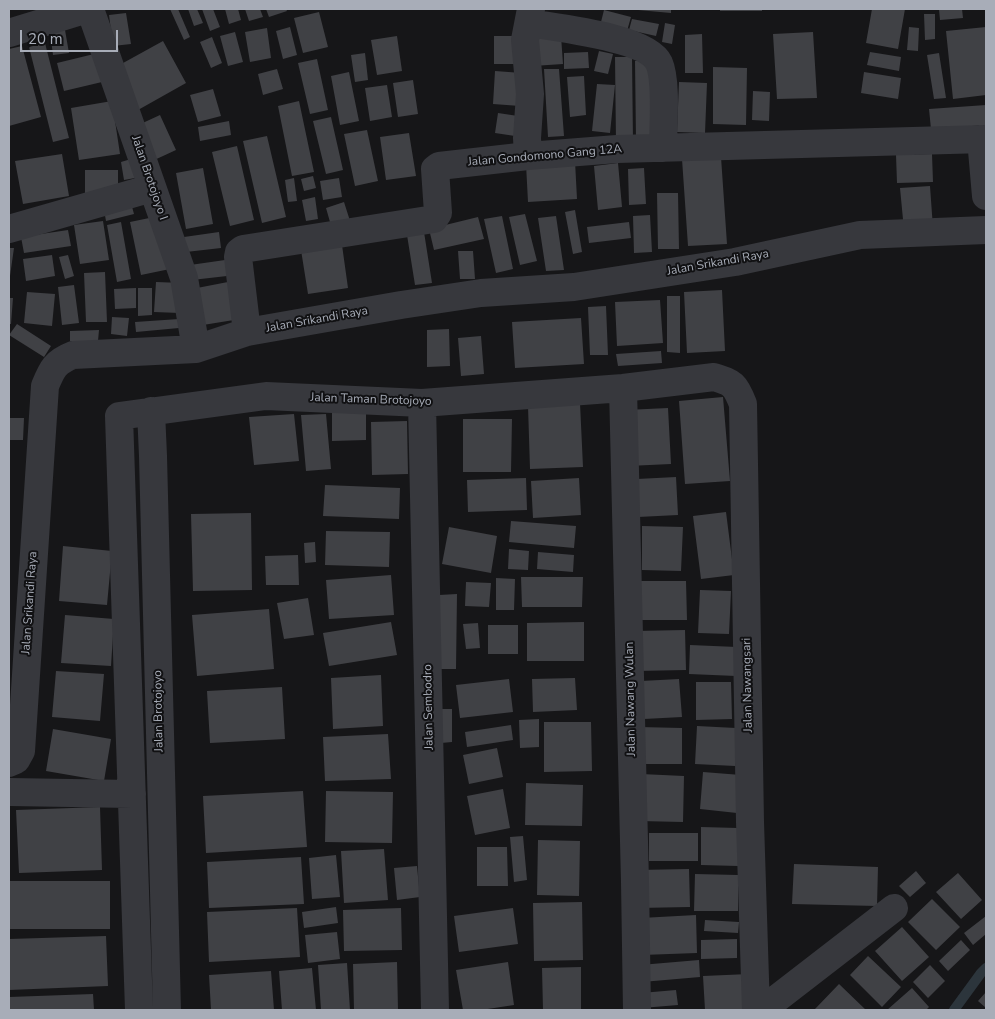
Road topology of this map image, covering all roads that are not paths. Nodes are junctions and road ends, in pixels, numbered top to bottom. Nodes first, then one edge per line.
1 (89, 9) edge
2 (530, 16) edge
3 (9, 33) edge
4 (984, 139) edge
5 (663, 148) junction
6 (528, 156) junction
7 (152, 188) junction
8 (986, 196) edge
9 (9, 229) edge
10 (986, 230) edge
11 (247, 332) junction
12 (196, 349) junction
13 (714, 376) joint
14 (623, 388) junction
15 (422, 404) junction
16 (150, 411) junction
17 (9, 763) edge
18 (9, 792) edge
19 (132, 794) junction
20 (894, 908) dead end
21 (139, 1010) edge
22 (167, 1010) edge
23 (435, 1010) edge
24 (637, 1010) edge
25 (756, 1010) edge
26 (762, 1010) edge

1 - 3 street
1 - 7 street, Jalan Brotojoyo I
2 - 5 street
2 - 6 street
4 - 5 street, Jalan Gondomono Gang 12A
4 - 8 street
5 - 6 street, Jalan Gondomono Gang 12A
6 - 11 street, Jalan Gondomono Gang 12A
7 - 9 street
7 - 12 street, Jalan Brotojoyo I
10 - 11 street, Jalan Srikandi Raya
11 - 12 street, Jalan Srikandi Raya
12 - 17 street, Jalan Srikandi Raya
13 - 14 street, Jalan Taman Brotojoyo
13 - 25 street, Jalan Nawangsari
14 - 15 street, Jalan Taman Brotojoyo
14 - 24 street, Jalan Nawang Wulan
15 - 16 street, Jalan Taman Brotojoyo
15 - 23 street, Jalan Sembodro
16 - 19 street, Jalan Taman Brotojoyo
16 - 22 street, Jalan Brotojoyo
18 - 19 street
19 - 21 street
20 - 26 street

